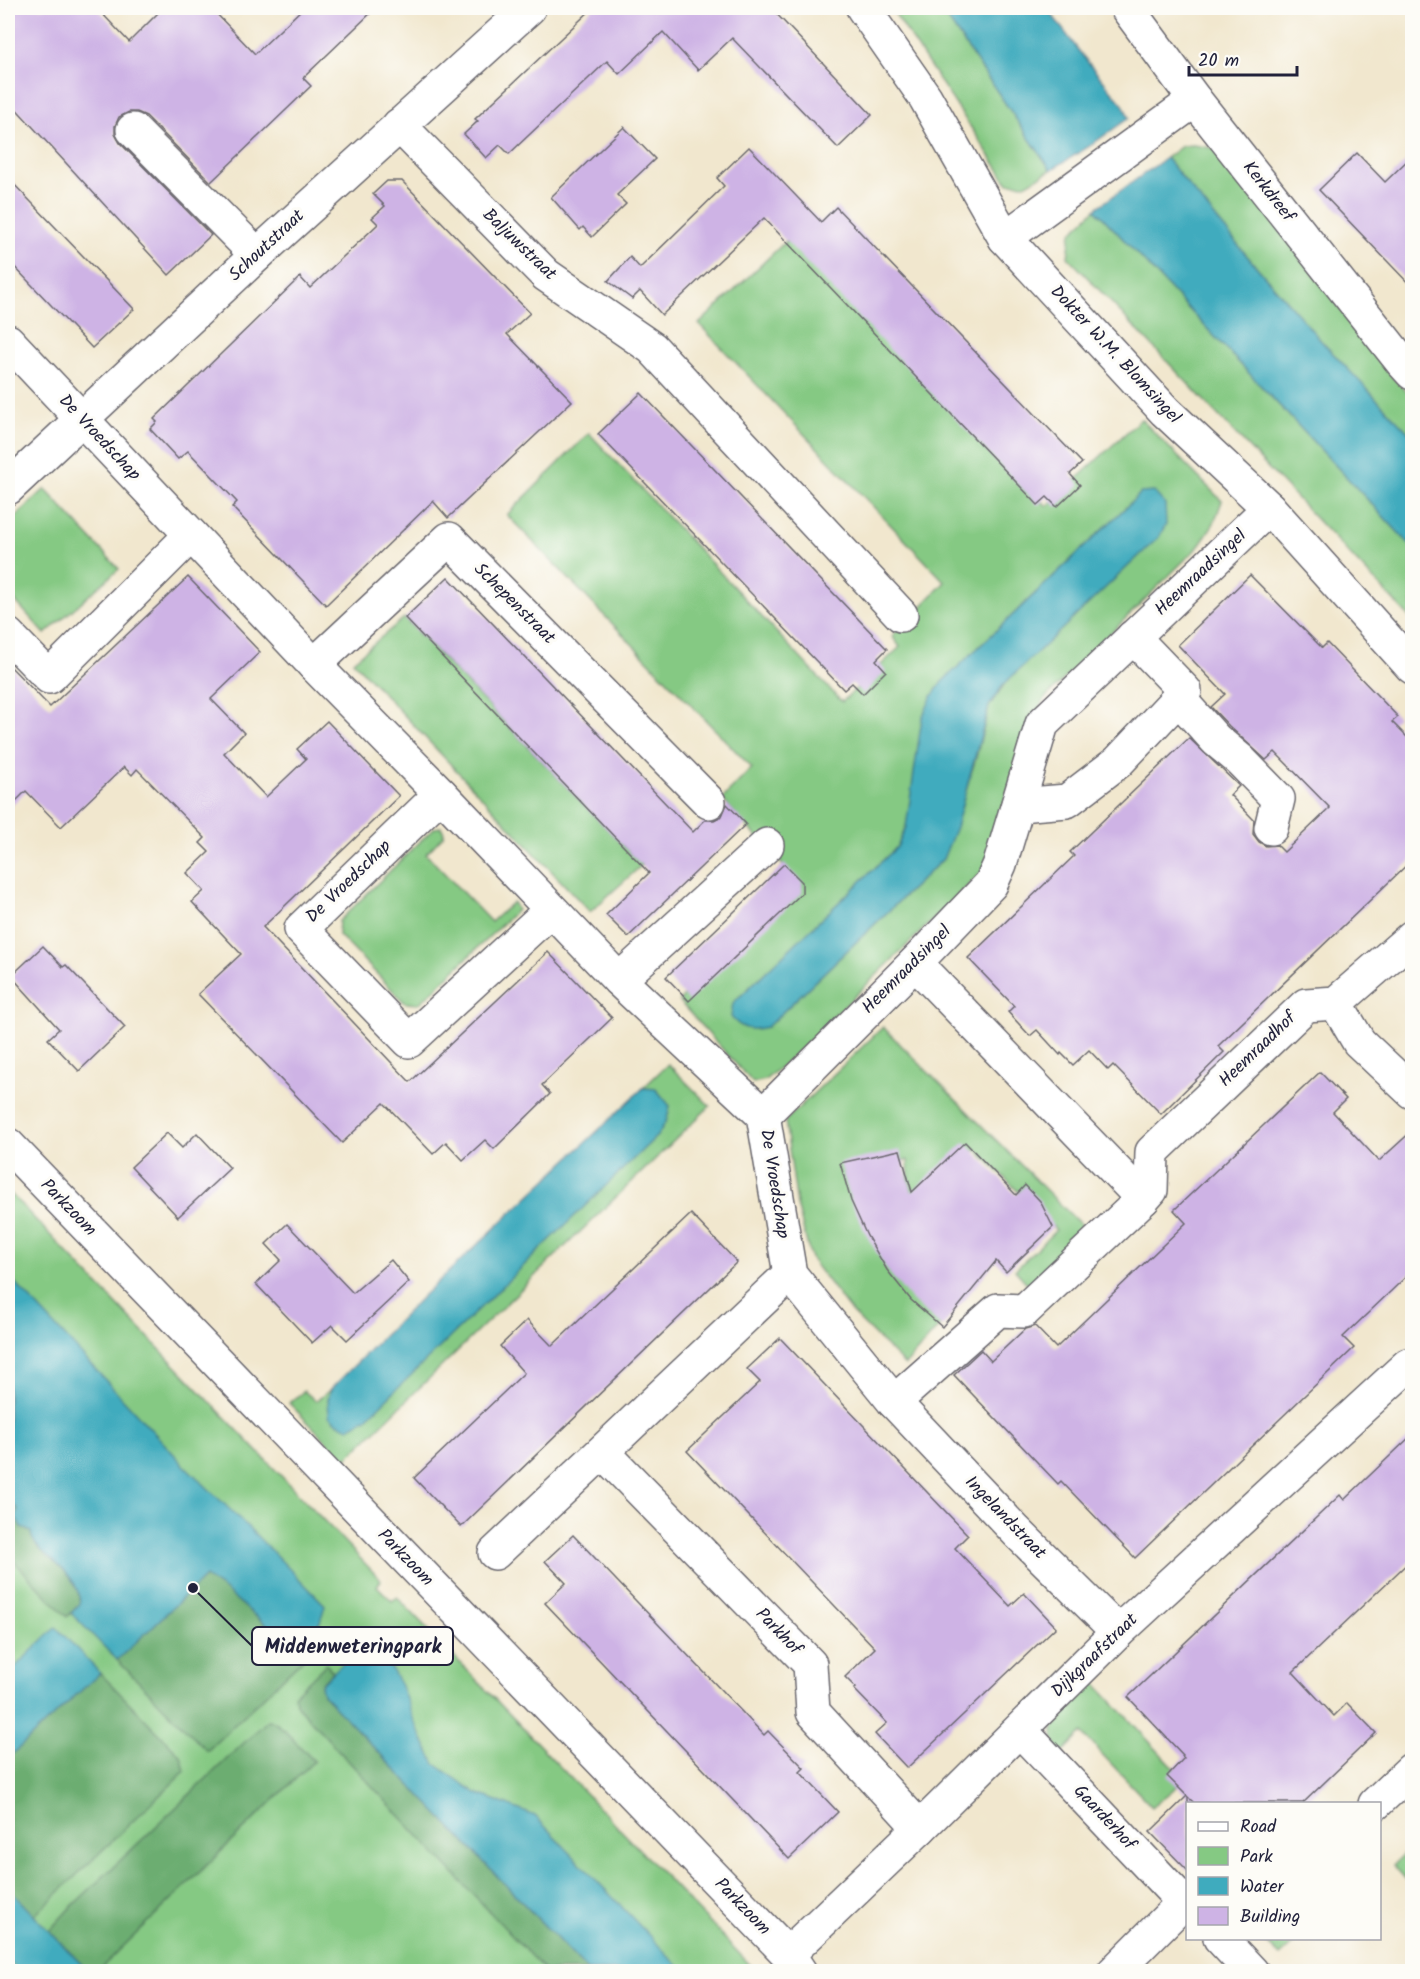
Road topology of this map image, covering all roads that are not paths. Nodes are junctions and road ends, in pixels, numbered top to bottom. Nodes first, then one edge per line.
1 (529, 8) edge
2 (863, 8) edge
3 (1127, 8) edge
4 (1195, 100) junction
5 (399, 125) junction
6 (133, 130) dead end
7 (1005, 238) junction
8 (257, 255) junction
9 (8, 341) edge
10 (1413, 373) edge
11 (80, 418) junction
12 (8, 488) edge
13 (1269, 508) junction
14 (191, 535) junction
15 (901, 615) dead end
16 (8, 635) edge
17 (1133, 637) junction
18 (314, 665) junction
19 (1413, 667) edge
20 (1177, 700) junction
21 (441, 794) junction
22 (709, 802) dead end
23 (1018, 805) junction
24 (1270, 828) dead end
25 (767, 845) dead end
26 (551, 910) junction
27 (1413, 937) edge
28 (915, 963) junction
29 (619, 980) junction
30 (1336, 1003) junction
31 (1413, 1092) edge
32 (763, 1115) junction
33 (8, 1145) edge
34 (1143, 1199) junction
35 (790, 1274) junction
36 (1411, 1358) edge
37 (894, 1402) junction
38 (603, 1452) junction
39 (495, 1553) dead end
40 (1118, 1632) junction
41 (1020, 1730) junction
42 (1411, 1770) dead end
43 (1376, 1802) edge
44 (920, 1828) junction
45 (1186, 1905) edge
46 (1224, 1940) edge
47 (794, 1963) edge
48 (1114, 1971) edge
49 (1252, 1971) edge

1 - 5 street, Schoutstraat
2 - 7 street, Dokter W.M. Blomsingel
3 - 4 street, Kerkdreef
4 - 7 street
4 - 10 street, Kerkdreef
5 - 8 street, Schoutstraat
5 - 15 street, Baljuwstraat
6 - 8 street
7 - 13 street, Dokter W.M. Blomsingel
8 - 11 street, Schoutstraat
9 - 11 street, De Vroedschap
11 - 12 street, Schoutstraat
11 - 14 street, De Vroedschap
13 - 17 street, Heemraadsingel
13 - 19 street, Dokter W.M. Blomsingel
14 - 16 street
14 - 18 street, De Vroedschap
17 - 20 street
17 - 23 street, Heemraadsingel
18 - 21 street, De Vroedschap
18 - 22 street, Schepenstraat
20 - 23 street
20 - 24 street
21 - 26 street, De Vroedschap
21 - 26 street, De Vroedschap
23 - 28 street, Heemraadsingel
25 - 29 street
26 - 29 street, De Vroedschap
27 - 30 street
28 - 32 street, Heemraadsingel
28 - 34 street
29 - 32 street, De Vroedschap
30 - 31 street
30 - 34 street, Heemraadhof
32 - 35 street, De Vroedschap
33 - 47 street, Parkzoom
34 - 37 street, Heemraadhof
35 - 37 street, De Vroedschap
35 - 38 street
36 - 40 street, Dijkgraafstraat
37 - 40 street, Ingelandstraat
38 - 39 street
38 - 44 street, Parkhof
40 - 41 street, Dijkgraafstraat
41 - 44 street, Dijkgraafstraat
41 - 45 street, Gaarderhof
42 - 43 street
44 - 47 street, Dijkgraafstraat
45 - 48 street
46 - 49 street

